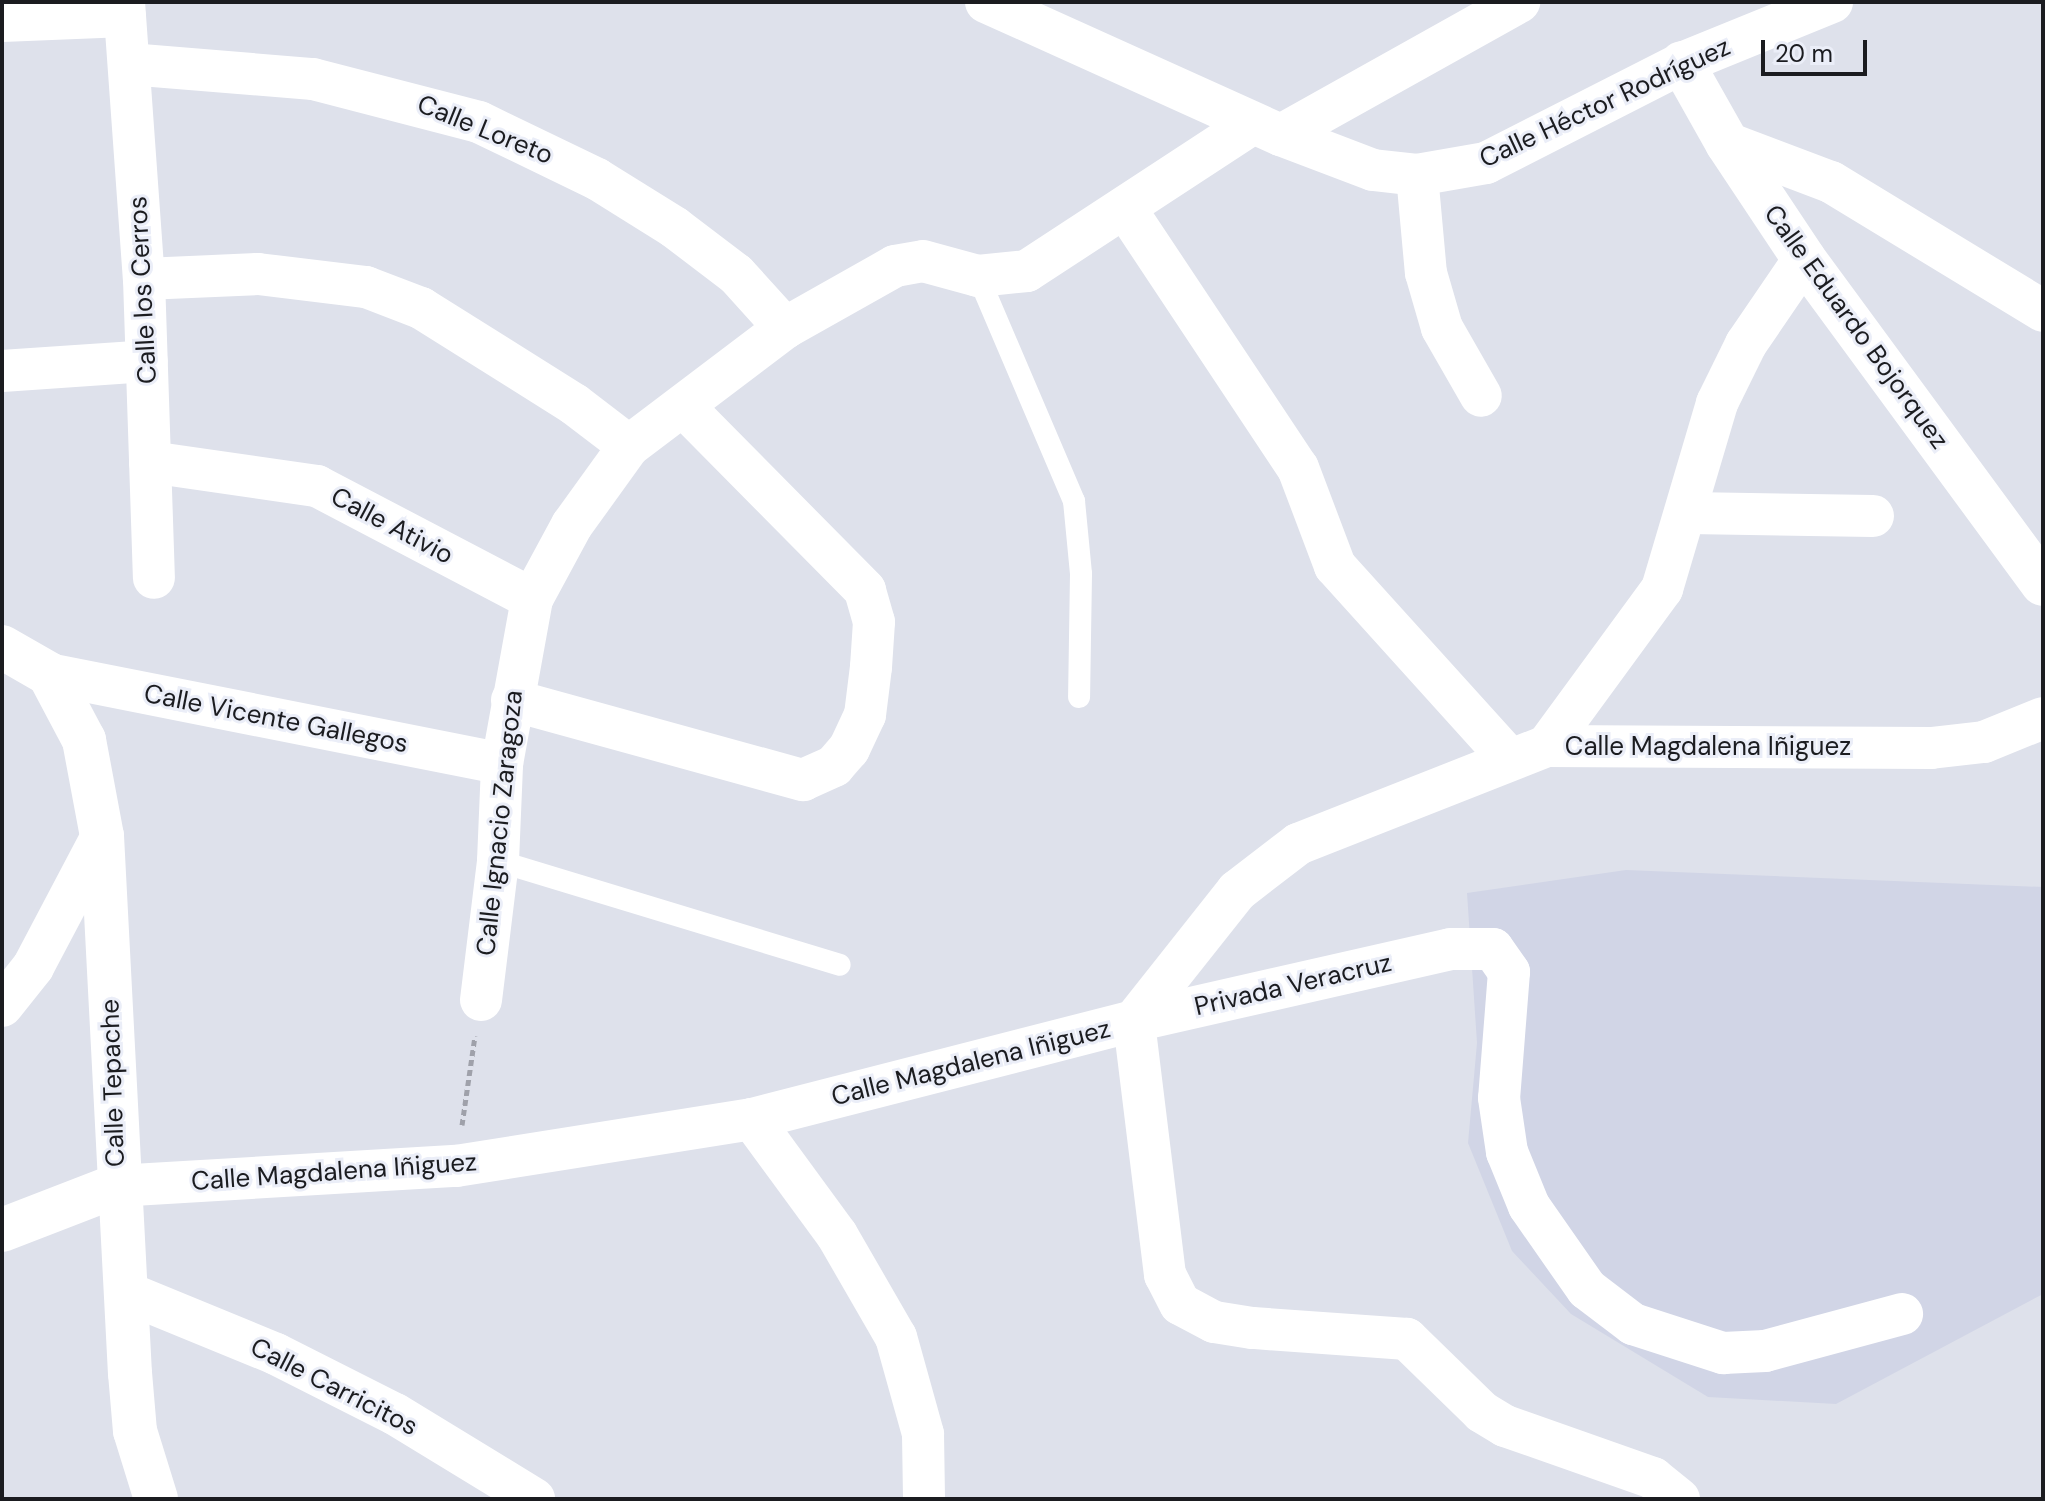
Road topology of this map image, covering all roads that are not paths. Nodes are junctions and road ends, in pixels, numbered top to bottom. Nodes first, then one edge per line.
1 (1519, 2) edge
2 (1832, 2) edge
3 (999, 4) edge
4 (124, 9) edge
5 (2, 21) edge
6 (1682, 63) junction
7 (129, 64) junction
8 (1267, 129) junction
9 (1727, 143) junction
10 (1417, 175) junction
11 (1125, 208) junction
12 (1804, 259) junction
13 (978, 276) junction
14 (144, 279) junction
15 (2043, 311) edge
16 (785, 328) junction
17 (147, 361) junction
18 (2, 371) edge
19 (1481, 396) dead end
20 (684, 407) junction
21 (629, 446) junction
22 (150, 462) junction
23 (1689, 513) junction
24 (1873, 516) dead end
25 (154, 578) dead end
26 (2043, 584) edge
27 (532, 599) junction
28 (2, 647) edge
29 (49, 674) junction
30 (1079, 697) dead end
31 (512, 700) junction
32 (2043, 718) edge
33 (1529, 753) junction
34 (502, 764) junction
35 (102, 836) junction
36 (498, 861) junction
37 (840, 965) dead end
38 (481, 1000) road end
39 (2, 1006) edge
40 (1134, 1021) junction
41 (752, 1119) junction
42 (116, 1186) junction
43 (2, 1230) edge
44 (125, 1292) junction
45 (1902, 1314) dead end
46 (156, 1499) edge
47 (534, 1499) edge
48 (924, 1499) edge
49 (1679, 1499) edge

1 - 8 street
2 - 6 street, Calle Héctor Rodríguez
3 - 8 street, Calle Héctor Rodríguez
4 - 5 street
4 - 7 street, Calle los Cerros
6 - 9 street, Calle Eduardo Bojorquez
6 - 10 street, Calle Héctor Rodríguez
7 - 14 street, Calle los Cerros
7 - 16 street, Calle Loreto
8 - 10 street, Calle Héctor Rodríguez
8 - 11 street
9 - 12 street, Calle Eduardo Bojorquez
9 - 15 street
10 - 19 street
11 - 13 street
11 - 33 street
12 - 23 street
12 - 26 street, Calle Eduardo Bojorquez
13 - 16 street, Calle Ignacio Zaragoza
13 - 30 lane
14 - 17 street, Calle los Cerros
14 - 21 street
16 - 20 street, Calle Ignacio Zaragoza
17 - 18 street
17 - 22 street, Calle los Cerros
20 - 21 street, Calle Ignacio Zaragoza
20 - 31 street
21 - 27 street, Calle Ignacio Zaragoza
22 - 25 street, Calle los Cerros
22 - 27 street, Calle Ativio
23 - 24 street
23 - 33 street
27 - 31 street, Calle Ignacio Zaragoza
28 - 29 street
29 - 34 street, Calle Vicente Gallegos
29 - 35 street, Calle Tepache
31 - 34 street, Calle Ignacio Zaragoza
32 - 33 street, Calle Magdalena Iñiguez
33 - 40 street, Calle Magdalena Iñiguez
34 - 36 street, Calle Ignacio Zaragoza
35 - 39 street
35 - 42 street, Calle Tepache
36 - 37 lane
36 - 38 street, Calle Ignacio Zaragoza
40 - 41 street, Calle Magdalena Iñiguez
40 - 45 street, Privada Veracruz
40 - 49 street
41 - 42 street, Calle Magdalena Iñiguez
41 - 48 street
42 - 43 street, Calle Magdalena Iñiguez
42 - 44 street, Calle Tepache
44 - 46 street, Calle Tepache
44 - 47 street, Calle Carricitos

